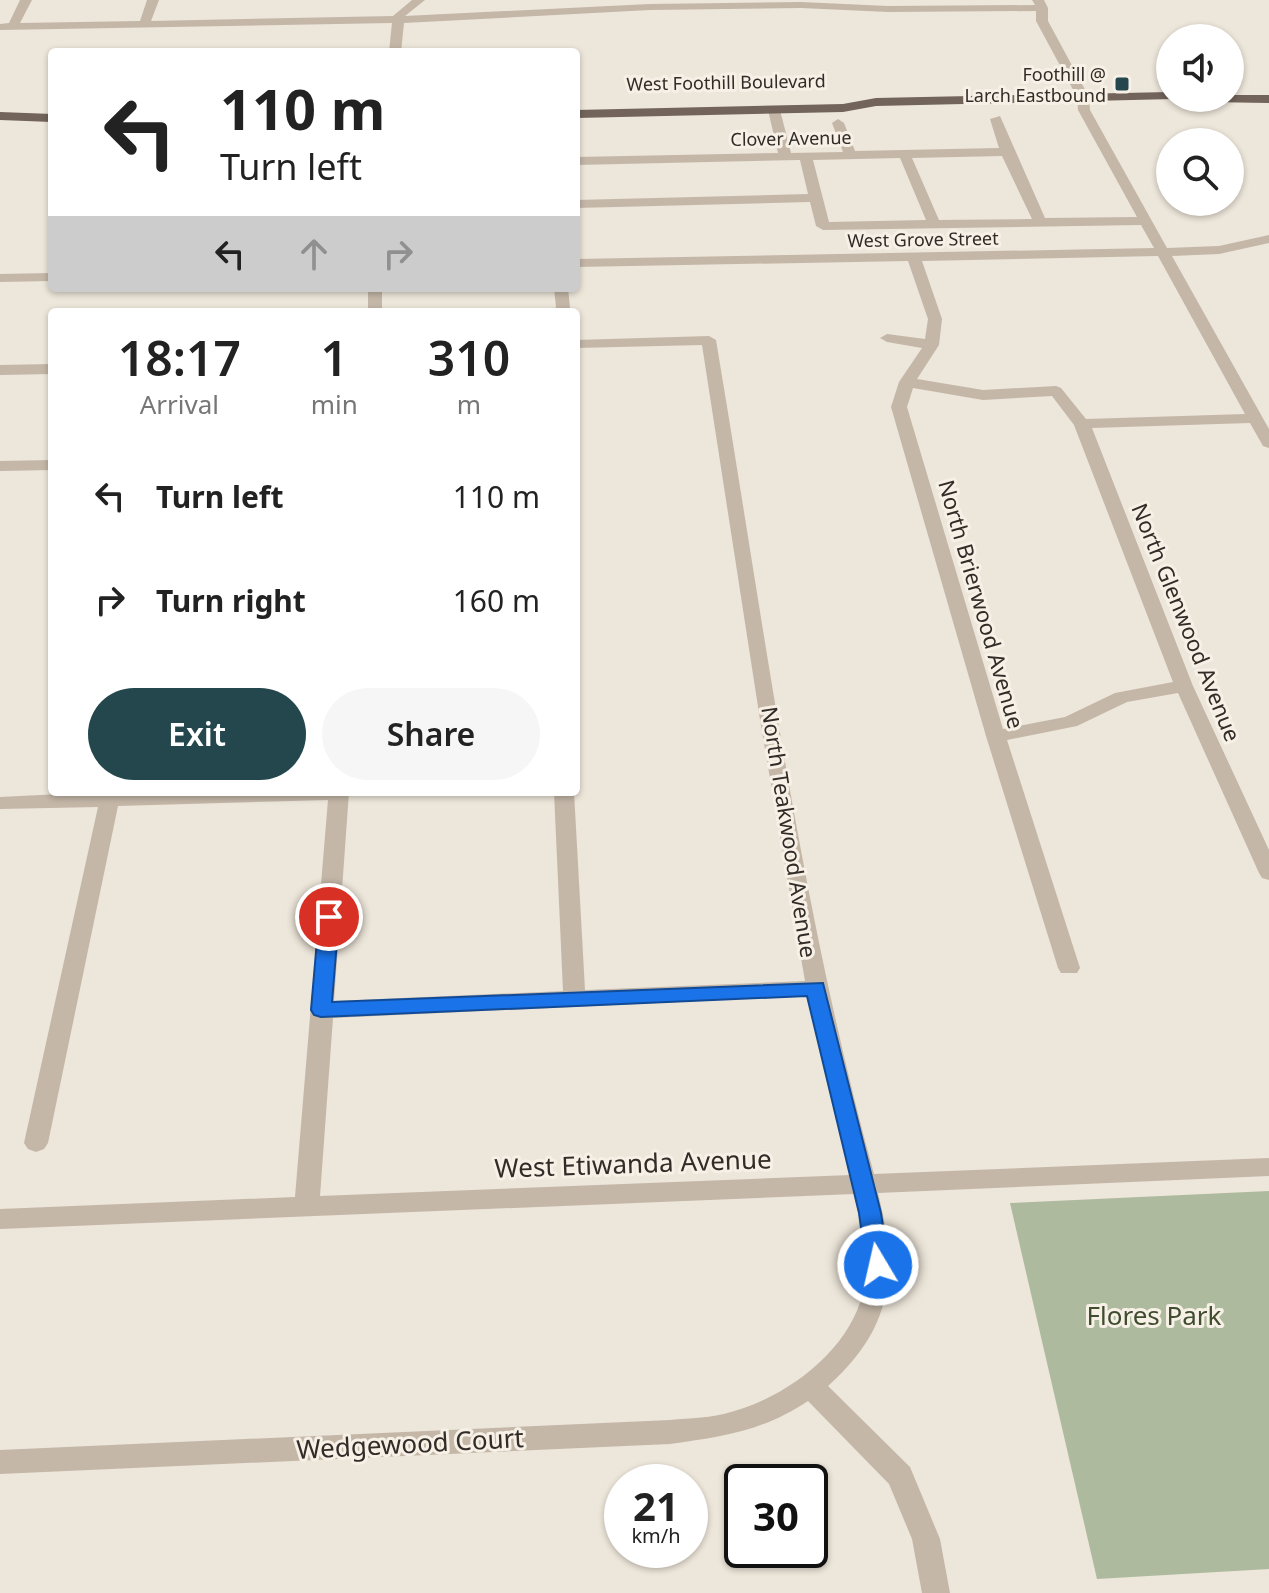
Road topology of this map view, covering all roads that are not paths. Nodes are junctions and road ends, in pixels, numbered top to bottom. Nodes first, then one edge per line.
1 (26, 0) edge
2 (153, 0) edge
3 (419, 0) edge
4 (1040, 4) edge
5 (887, 5) edge
6 (398, 19) junction
7 (144, 25) junction
8 (6, 27) edge
9 (395, 48) edge
10 (1244, 90) edge
11 (1269, 93) edge
12 (1156, 96) edge
13 (1083, 97) junction
14 (1244, 99) edge
15 (876, 102) junction
16 (580, 103) edge
17 (774, 110) junction
18 (580, 114) edge
19 (0, 116) edge
20 (25, 118) junction
21 (48, 118) edge
22 (996, 119) dead end
23 (0, 123) edge
24 (838, 123) dead end
25 (1007, 152) junction
26 (904, 153) junction
27 (850, 154) junction
28 (805, 155) junction
29 (785, 156) junction
30 (580, 161) edge
31 (817, 198) junction
32 (580, 204) edge
33 (1145, 221) junction
34 (934, 224) junction
35 (1041, 224) junction
36 (1269, 239) edge
37 (1165, 252) junction
38 (914, 257) junction
39 (580, 263) edge
40 (48, 277) edge
41 (0, 278) edge
42 (887, 338) dead end
43 (580, 344) edge
44 (932, 345) junction
45 (48, 369) edge
46 (0, 370) edge
47 (907, 382) junction
48 (1255, 418) junction
49 (1082, 424) junction
50 (1269, 443) edge
51 (48, 465) edge
52 (0, 466) edge
53 (1184, 686) junction
54 (996, 736) junction
55 (110, 796) edge
56 (339, 796) edge
57 (564, 796) edge
58 (0, 803) edge
59 (1269, 873) edge
60 (1069, 968) dead end
61 (816, 988) junction
62 (574, 998) junction
63 (321, 1010) junction
64 (36, 1143) dead end
65 (1269, 1167) edge
66 (862, 1184) junction
67 (307, 1206) junction
68 (0, 1219) edge
69 (811, 1386) junction
70 (0, 1462) edge
71 (936, 1593) edge

1 - 8 street
2 - 7 street
3 - 6 street
4 - 5 street
4 - 13 street
5 - 6 street
6 - 7 street
6 - 9 street
7 - 8 street
10 - 11 main road
11 - 14 main road
12 - 13 main road, West Foothill Boulevard
13 - 15 main road, West Foothill Boulevard
13 - 33 street
15 - 16 main road, West Foothill Boulevard
15 - 17 main road, West Foothill Boulevard
17 - 18 main road, West Foothill Boulevard
17 - 29 street
19 - 20 main road
20 - 21 main road
20 - 23 main road
22 - 25 street
24 - 27 street
25 - 26 street, Clover Avenue
25 - 35 street
26 - 27 street, Clover Avenue
26 - 34 street
27 - 28 street, Clover Avenue
28 - 29 street, Clover Avenue
28 - 31 street
29 - 30 street, Clover Avenue
31 - 32 street
31 - 34 street
33 - 35 street
33 - 37 street
34 - 35 street
36 - 37 street, West Grove Street
37 - 38 street, West Grove Street
37 - 48 street
38 - 39 street, West Grove Street
38 - 44 street
40 - 41 street
42 - 44 street
43 - 61 street, North Teakwood Avenue
44 - 47 street, North Brierwood Avenue
45 - 46 street
47 - 49 street, North Glenwood Avenue
47 - 54 street, North Brierwood Avenue
48 - 49 street
48 - 50 street
49 - 53 street, North Glenwood Avenue
51 - 52 street
53 - 54 street
53 - 59 street, North Glenwood Avenue
54 - 60 street, North Brierwood Avenue
55 - 58 street
55 - 64 street
56 - 63 street
57 - 62 street
61 - 62 street
61 - 66 street, North Teakwood Avenue
62 - 63 street
63 - 67 street
65 - 66 street, West Etiwanda Avenue
66 - 67 street, West Etiwanda Avenue
66 - 69 street, North Teakwood Avenue
67 - 68 street, West Etiwanda Avenue
69 - 70 street, Wedgewood Court
69 - 71 street

